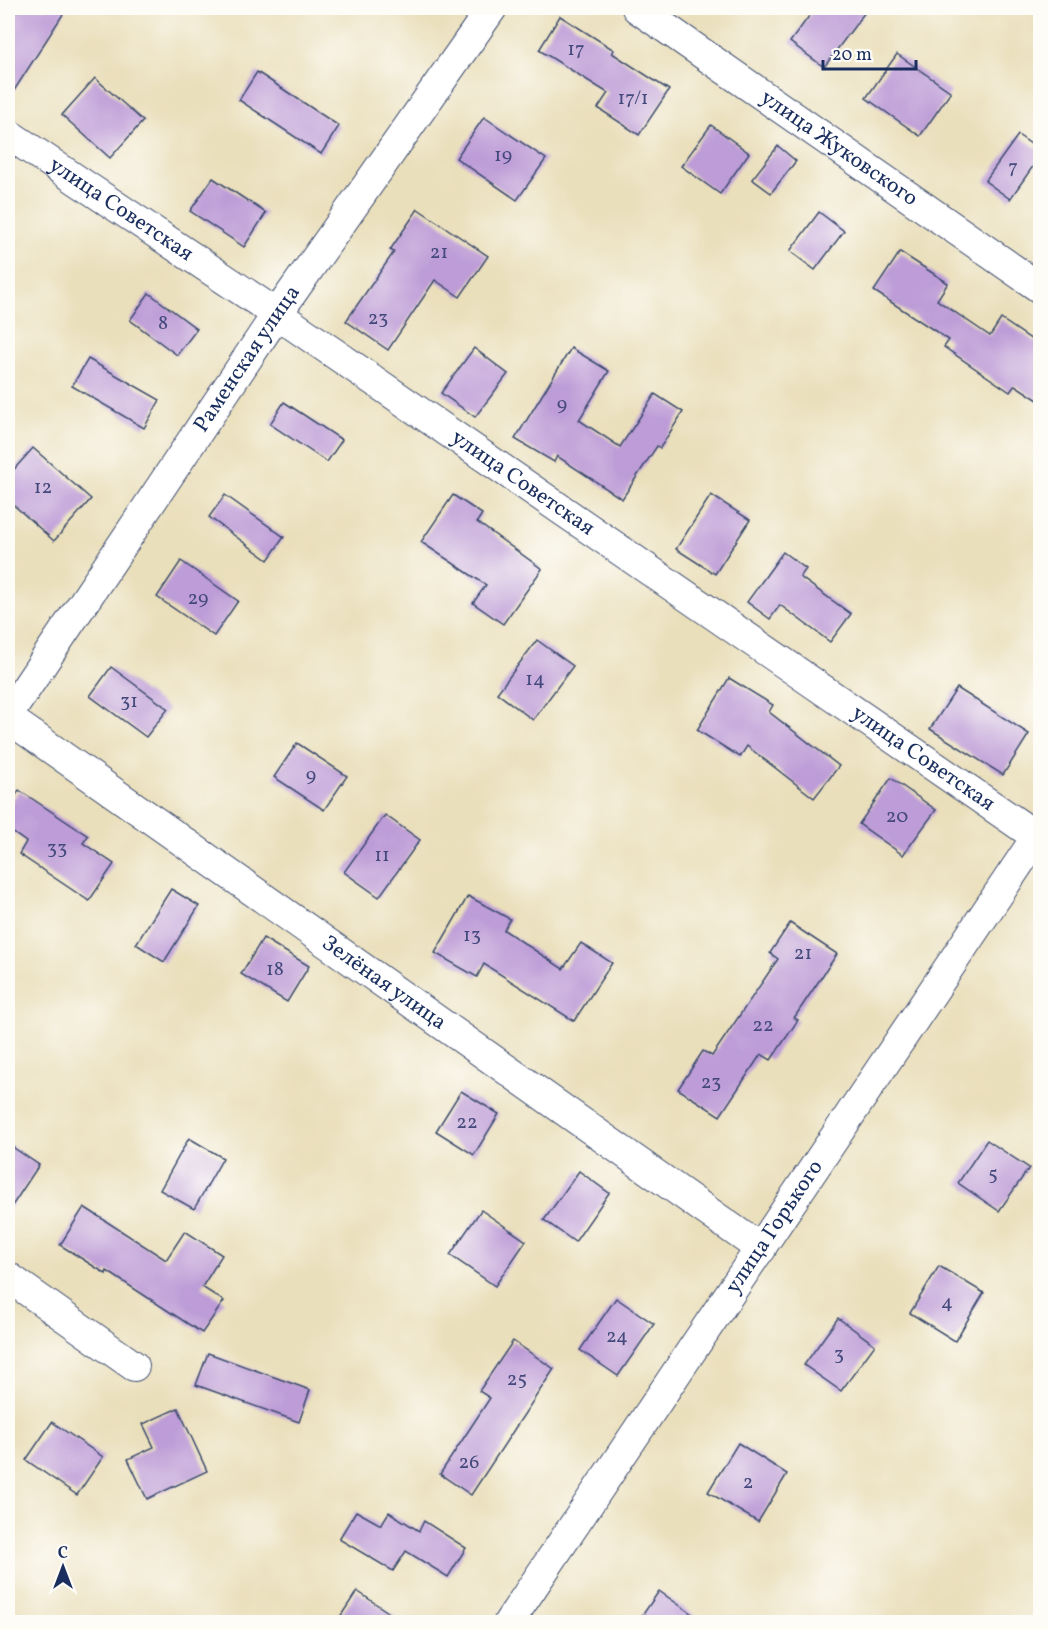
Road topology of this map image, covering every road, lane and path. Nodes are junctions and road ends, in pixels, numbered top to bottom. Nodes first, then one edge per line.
1 (492, 8) edge
2 (638, 8) edge
3 (8, 134) edge
4 (1041, 288) edge
5 (277, 314) junction
6 (8, 716) edge
7 (1039, 834) edge
8 (761, 1249) junction
9 (8, 1277) edge
10 (134, 1366) dead end
11 (509, 1623) edge

1 - 5 street, Раменская улица
2 - 4 street, улица Жуковского
3 - 5 street, улица Советская
5 - 6 street, Раменская улица
5 - 7 street, улица Советская
6 - 8 street, Зелёная улица
7 - 8 street, улица Горького
8 - 11 street, улица Горького
9 - 10 street

